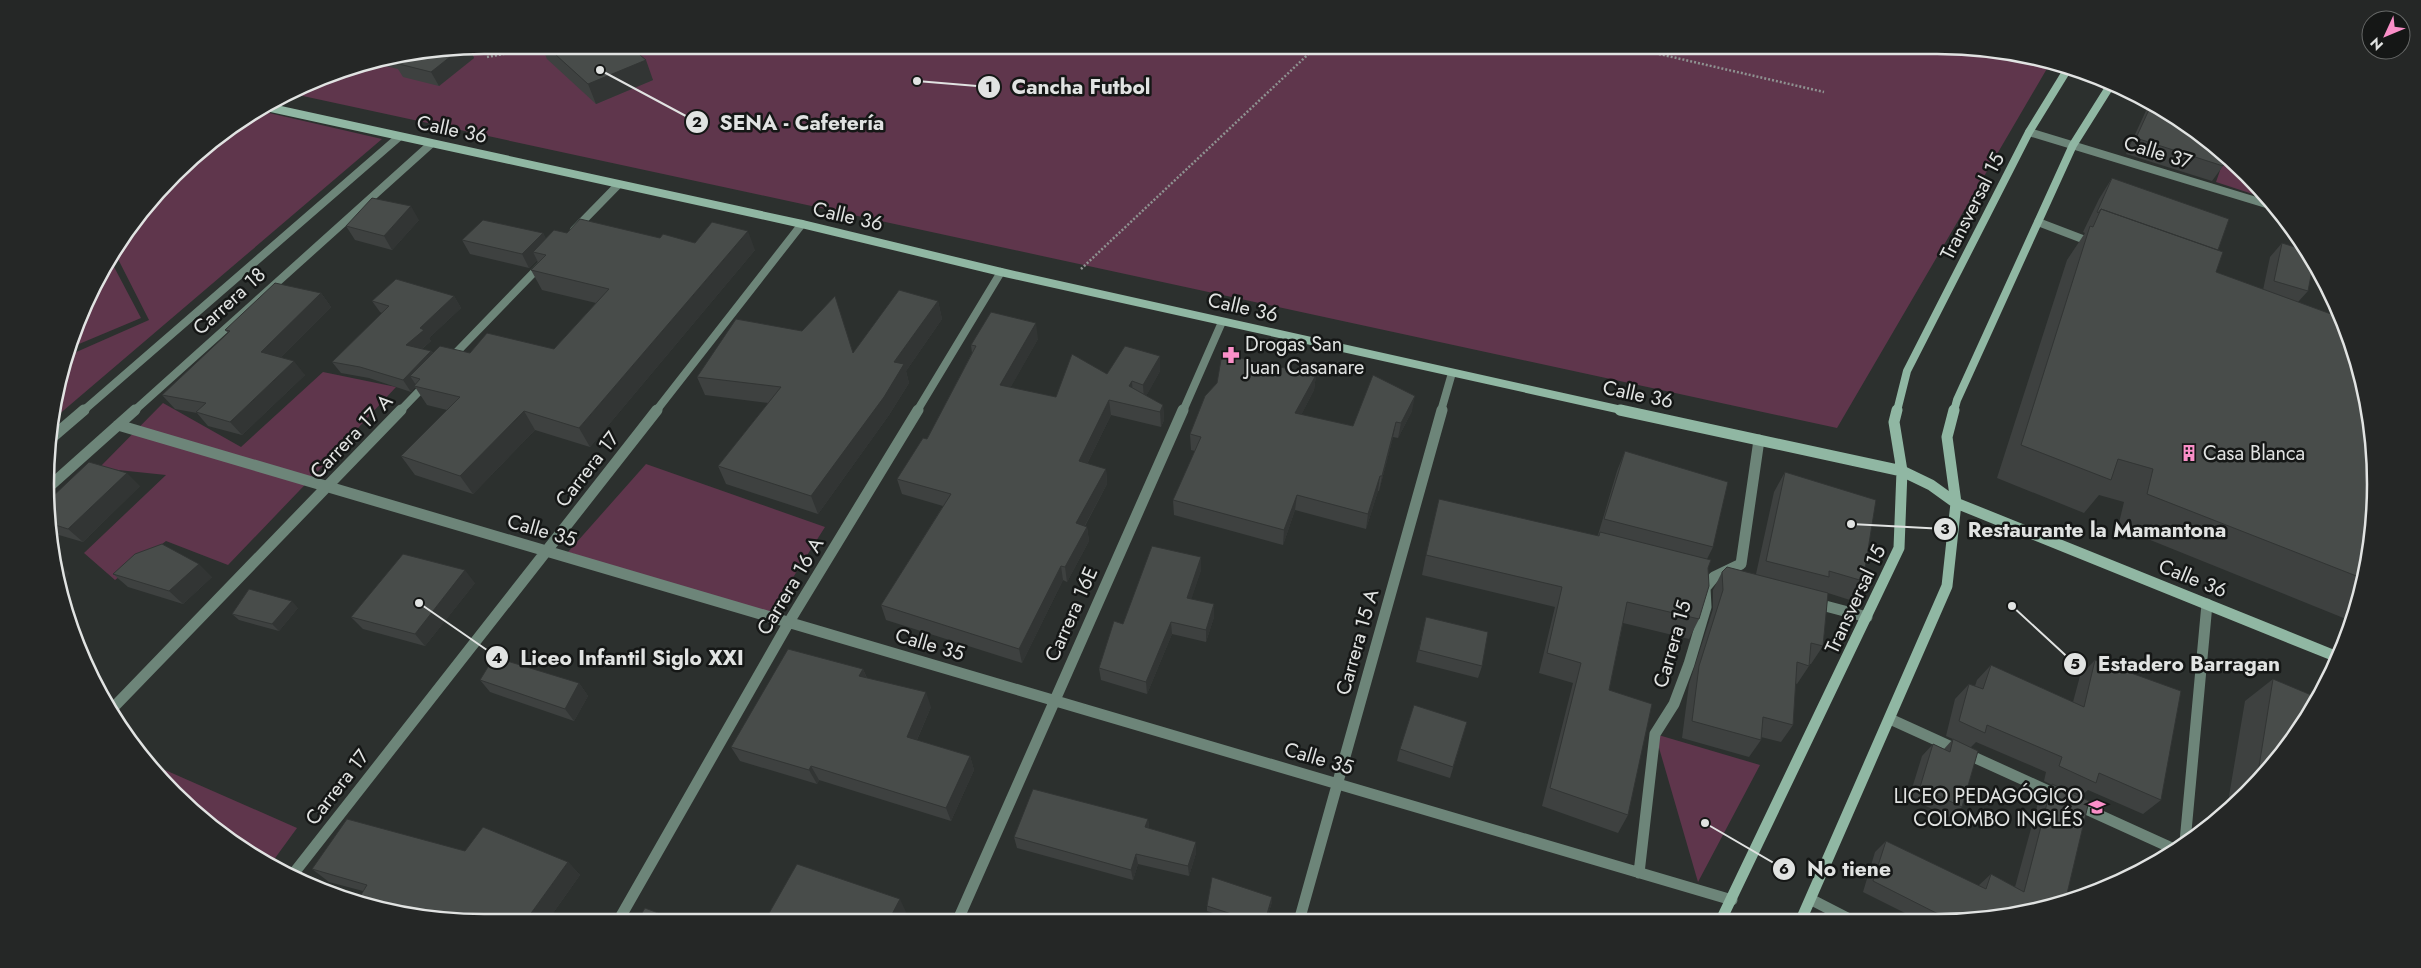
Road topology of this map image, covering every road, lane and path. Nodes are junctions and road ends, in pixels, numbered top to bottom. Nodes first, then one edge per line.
1 (503, 54) edge
2 (1308, 54) edge
3 (1659, 54) edge
4 (487, 57) dead end
5 (2065, 74) edge
6 (2108, 90) edge
7 (1824, 92) dead end
8 (274, 109) edge
9 (2029, 132) junction
10 (399, 137) junction
11 (431, 144) junction
12 (2073, 145) junction
13 (618, 185) junction
14 (2262, 203) edge
15 (2038, 222) junction
16 (802, 224) junction
17 (569, 236) edge
18 (2102, 246) edge
19 (548, 257) edge
20 (1001, 272) junction
21 (1064, 285) junction
22 (1222, 322) junction
23 (1452, 373) junction
24 (118, 425) junction
25 (57, 433) edge
26 (1758, 440) junction
27 (1902, 471) junction
28 (54, 482) edge
29 (327, 486) junction
30 (1956, 503) junction
31 (546, 550) junction
32 (1710, 576) junction
33 (1733, 582) edge
34 (1800, 599) edge
35 (2207, 604) junction
36 (1867, 617) junction
37 (789, 622) junction
38 (2332, 655) edge
39 (1053, 700) junction
40 (115, 706) edge
41 (1890, 719) junction
42 (1337, 783) junction
43 (2186, 835) edge
44 (2169, 847) edge
45 (296, 871) edge
46 (1639, 873) junction
47 (1732, 900) junction
48 (1812, 900) junction
49 (622, 914) edge
50 (960, 914) edge
51 (1301, 914) edge
52 (1724, 914) edge
53 (1805, 914) edge
54 (1839, 914) edge

1 - 4 path
2 - 21 path
3 - 7 path
5 - 9 street, Transversal 15
6 - 12 street
8 - 10 street, Calle 36
9 - 12 street, Calle 37
9 - 27 street, Transversal 15
10 - 11 street, Calle 36
10 - 25 street, Carrera 18
11 - 13 street, Calle 36
11 - 24 street, Carrera 18
12 - 14 street, Calle 37
12 - 15 street
13 - 16 street, Calle 36
13 - 17 street
15 - 18 street
15 - 30 street
16 - 20 street, Calle 36
16 - 31 street, Carrera 17
19 - 29 street, Carrera 17 A
20 - 21 street, Calle 36
20 - 37 street, Carrera 16 A
21 - 22 street, Calle 36
22 - 23 street, Calle 36
22 - 39 street, Carrera 16E
23 - 26 street, Calle 36
23 - 42 street, Carrera 15 A
24 - 28 street, Carrera 18
24 - 29 street, Calle 35
26 - 27 street, Calle 36
26 - 32 street
27 - 30 street, Calle 36
27 - 36 street, Transversal 15
29 - 31 street, Calle 35
29 - 40 street, Carrera 17 A
30 - 35 street, Calle 36
30 - 41 street
31 - 37 street, Calle 35
31 - 45 street, Carrera 17
32 - 33 street
32 - 46 street, Carrera 15
34 - 36 street
35 - 38 street, Calle 36
35 - 43 street
36 - 47 street, Transversal 15
37 - 39 street, Calle 35
37 - 49 street, Carrera 16 A
39 - 42 street, Calle 35
39 - 50 street, Carrera 16E
41 - 44 street
41 - 48 street
42 - 46 street, Calle 35
42 - 51 street, Carrera 15 A
46 - 47 street, Calle 35
47 - 52 street, Transversal 15
48 - 53 street
48 - 54 street

